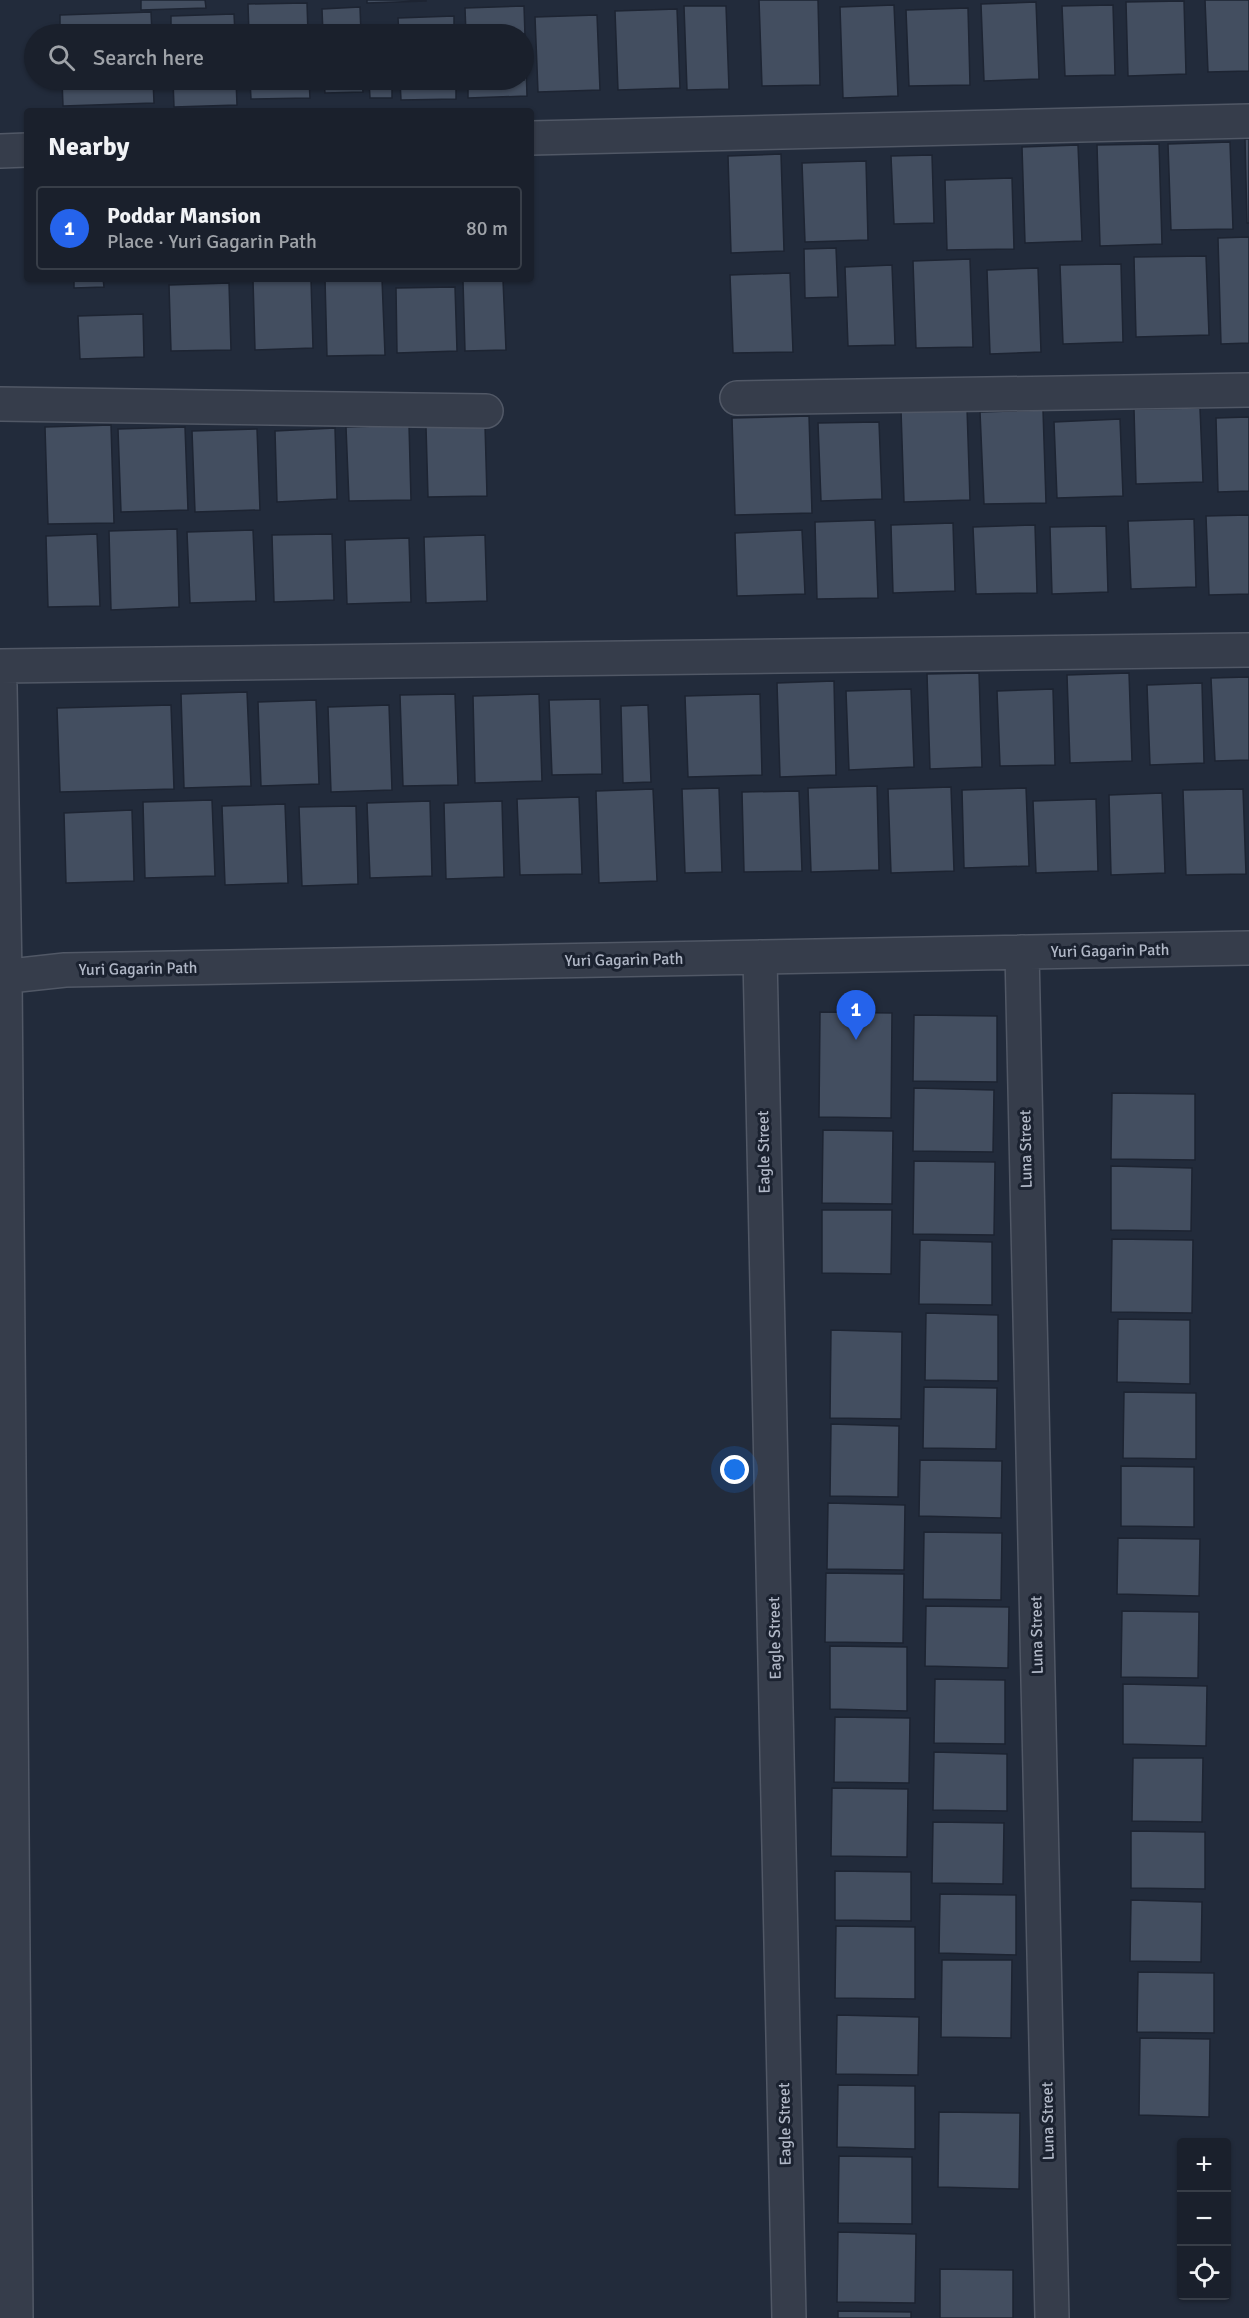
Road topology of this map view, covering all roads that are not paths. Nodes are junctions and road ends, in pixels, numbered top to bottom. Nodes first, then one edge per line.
1 (1249, 121) edge
2 (534, 138) edge
3 (24, 150) edge
4 (0, 151) edge
5 (1249, 390) edge
6 (737, 398) dead end
7 (0, 404) edge
8 (486, 411) dead end
9 (1249, 650) edge
10 (0, 666) edge
11 (0, 686) edge
12 (1249, 948) edge
13 (1022, 952) junction
14 (760, 957) junction
15 (3, 976) edge
16 (6, 1859) edge
17 (16, 2318) edge
18 (789, 2318) edge
19 (1052, 2318) edge

1 - 2 street
3 - 4 street
5 - 6 street
7 - 8 street
9 - 10 street
11 - 15 street
12 - 13 street, Yuri Gagarin Path
13 - 14 street, Yuri Gagarin Path
13 - 19 street, Luna Street
14 - 15 street, Yuri Gagarin Path
14 - 18 street, Eagle Street
15 - 16 street
16 - 17 street

